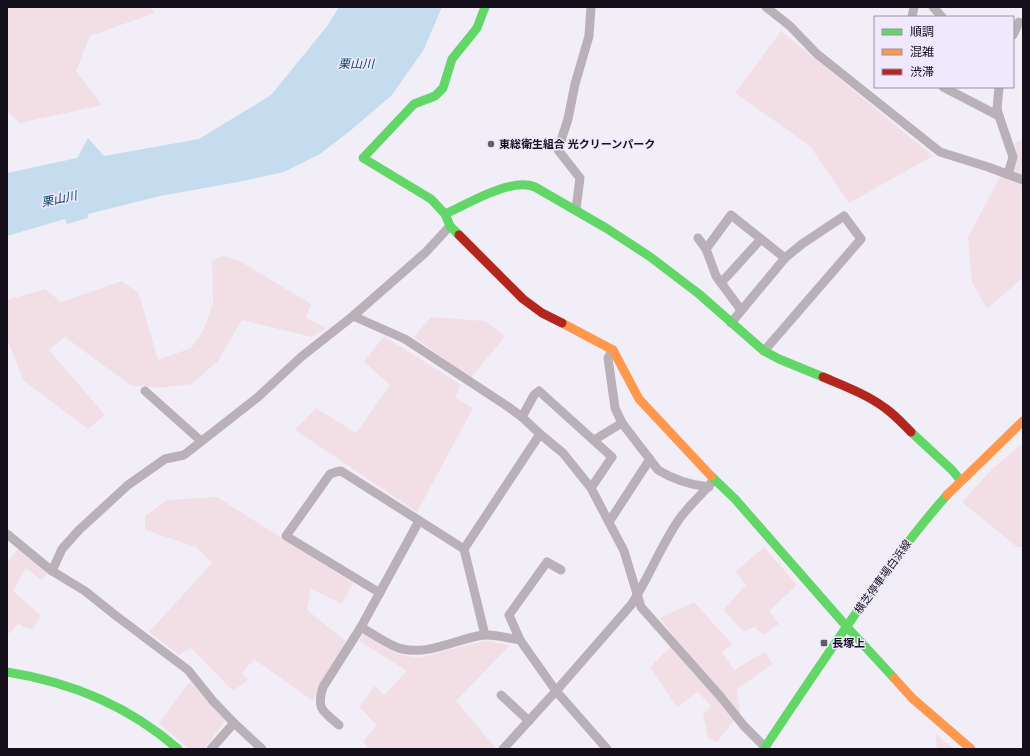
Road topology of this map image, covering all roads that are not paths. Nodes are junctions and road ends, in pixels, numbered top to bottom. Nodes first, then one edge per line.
1 (485, 7) edge
2 (591, 7) edge
3 (766, 7) edge
4 (933, 7) edge
5 (941, 16) edge
6 (1019, 22) dead end
7 (1014, 33) edge
8 (945, 88) edge
9 (999, 88) edge
10 (999, 116) junction
11 (1008, 174) junction
12 (1023, 180) edge
13 (576, 209) junction
14 (446, 214) junction
15 (450, 226) junction
16 (698, 238) dead end
17 (761, 239) junction
18 (706, 250) junction
19 (785, 258) junction
20 (721, 283) junction
21 (741, 310) junction
22 (353, 316) junction
23 (731, 323) junction
24 (613, 350) junction
25 (764, 351) junction
26 (145, 391) dead end
27 (522, 417) junction
28 (1023, 421) edge
29 (622, 423) junction
30 (540, 434) junction
31 (594, 440) junction
32 (201, 441) junction
33 (650, 459) junction
34 (714, 479) junction
35 (961, 481) junction
36 (709, 487) junction
37 (591, 488) junction
38 (419, 520) junction
39 (609, 522) junction
40 (7, 534) edge
41 (464, 549) junction
42 (561, 570) dead end
43 (52, 571) junction
44 (380, 593) junction
45 (638, 596) junction
46 (361, 627) junction
47 (847, 627) junction
48 (485, 635) junction
49 (520, 640) junction
50 (7, 672) edge
51 (556, 691) junction
52 (501, 695) dead end
53 (529, 721) junction
54 (234, 723) junction
55 (339, 725) dead end
56 (764, 748) edge
57 (178, 749) edge
58 (211, 749) edge
59 (262, 749) edge
60 (503, 749) edge
61 (607, 749) edge
62 (971, 749) edge

1 - 14 street
2 - 13 street
3 - 11 street
4 - 5 street
6 - 7 street
8 - 10 street
9 - 10 street
10 - 11 street
11 - 12 street
13 - 14 street
13 - 23 street
14 - 15 street
15 - 22 street
15 - 24 street
16 - 18 street
17 - 18 street
17 - 19 street
17 - 20 street
18 - 20 street
19 - 21 street
19 - 25 street
20 - 21 street
21 - 23 street
22 - 27 street
22 - 32 street
23 - 25 street
24 - 29 street
24 - 34 street
25 - 35 street
26 - 32 street
27 - 30 street
27 - 31 street
28 - 35 street, 横芝停車場白浜線
29 - 31 street
29 - 33 street
30 - 37 street
30 - 41 street
31 - 37 street
32 - 43 street
33 - 36 street
33 - 39 street
34 - 36 street
34 - 47 street
35 - 47 street, 横芝停車場白浜線
36 - 45 street
37 - 39 street
38 - 41 street
38 - 44 street
38 - 44 street
39 - 45 street
40 - 43 street
41 - 48 street
42 - 49 street
43 - 54 street
44 - 46 street
45 - 51 street
45 - 56 street
46 - 48 street
46 - 55 street
47 - 56 street, 横芝停車場白浜線
47 - 62 street
48 - 49 street
49 - 51 street
50 - 57 street
51 - 53 street
51 - 61 street
52 - 53 street
53 - 60 street
54 - 58 street
54 - 59 street

